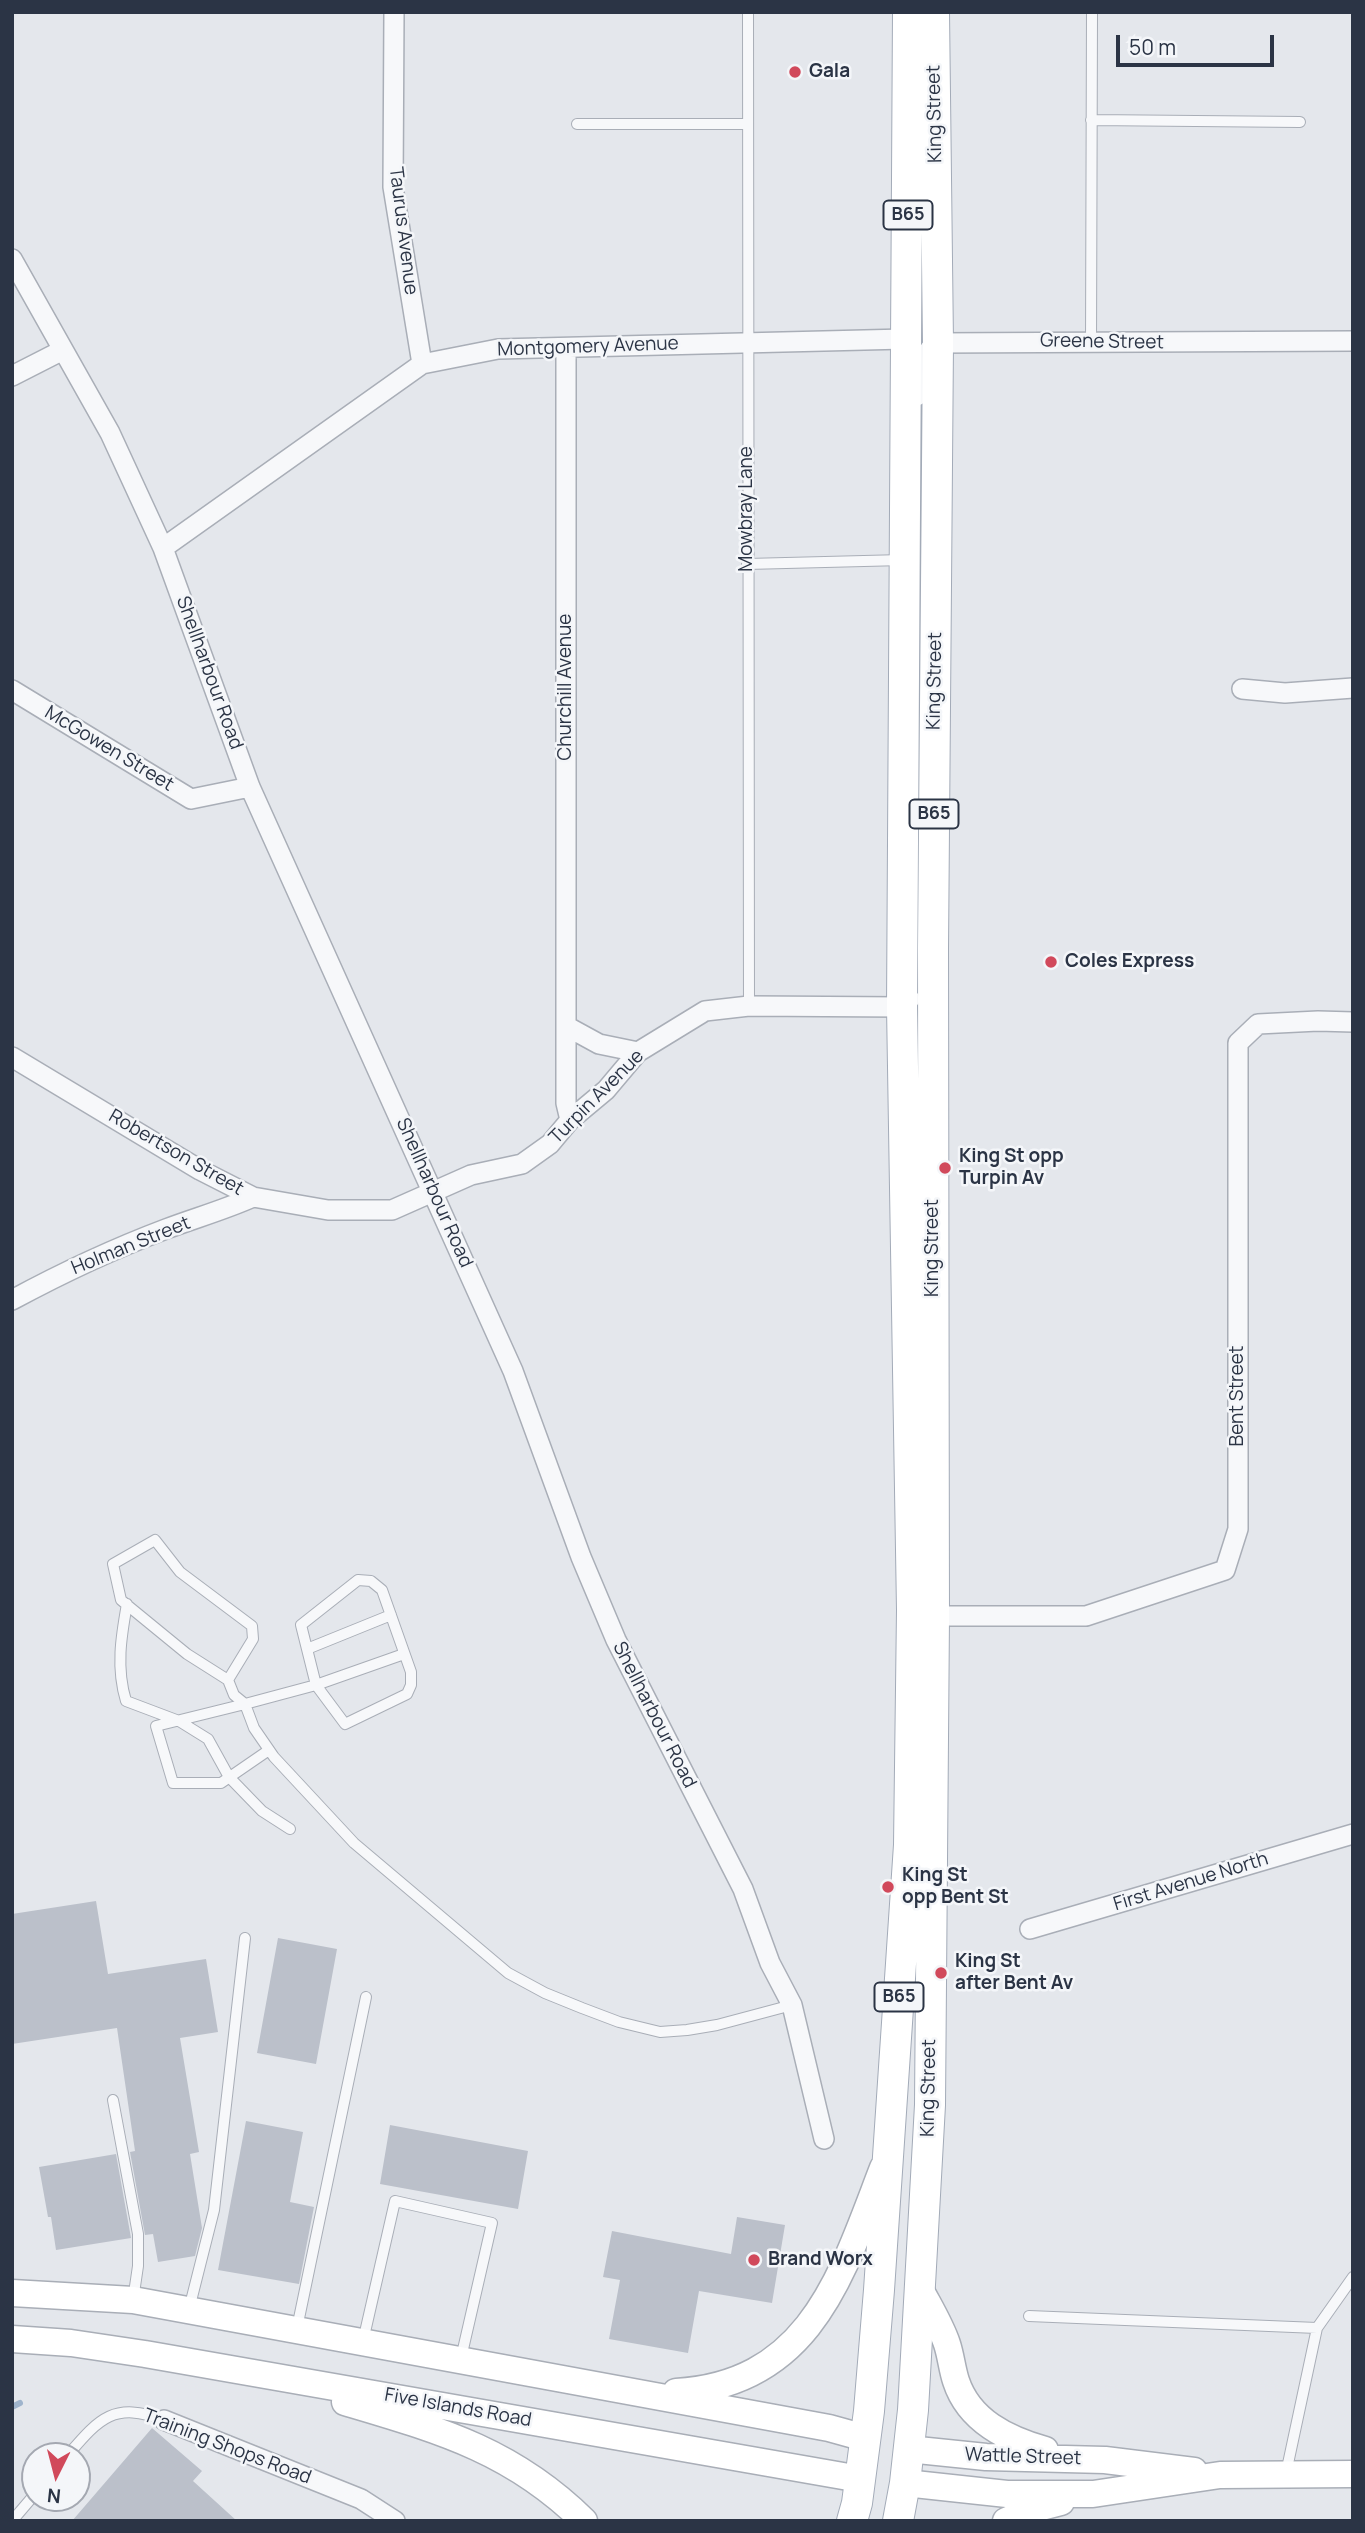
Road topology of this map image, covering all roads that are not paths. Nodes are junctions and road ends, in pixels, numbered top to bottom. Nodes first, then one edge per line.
1 (394, 12) edge
2 (748, 12) edge
3 (908, 12) edge
4 (934, 12) edge
5 (1092, 12) edge
6 (1091, 120) junction
7 (1300, 122) dead end
8 (577, 124) dead end
9 (748, 124) junction
10 (12, 259) edge
11 (905, 339) junction
12 (1353, 341) edge
13 (747, 342) junction
14 (938, 343) junction
15 (1091, 344) junction
16 (566, 348) junction
17 (63, 350) junction
18 (422, 364) junction
19 (12, 376) edge
20 (905, 418) junction
21 (163, 548) junction
22 (892, 560) junction
23 (747, 564) junction
24 (1353, 688) edge
25 (1242, 689) dead end
26 (12, 690) edge
27 (250, 788) junction
28 (933, 948) junction
29 (749, 1006) junction
30 (902, 1007) junction
31 (1353, 1022) edge
32 (566, 1026) junction
33 (638, 1052) junction
34 (12, 1057) edge
35 (570, 1120) junction
36 (434, 1192) junction
37 (253, 1197) junction
38 (12, 1300) edge
39 (127, 1604) junction
40 (391, 1615) junction
41 (934, 1616) junction
42 (307, 1649) junction
43 (404, 1654) junction
44 (228, 1680) junction
45 (316, 1685) junction
46 (245, 1704) junction
47 (179, 1721) junction
48 (269, 1751) junction
49 (229, 1777) junction
50 (290, 1829) dead end
51 (1353, 1833) edge
52 (1030, 1930) dead end
53 (245, 1938) dead end
54 (366, 1997) dead end
55 (792, 2005) junction
56 (113, 2100) dead end
57 (824, 2139) dead end
58 (890, 2148) junction
59 (1353, 2277) edge
60 (921, 2291) junction
61 (12, 2293) edge
62 (133, 2300) junction
63 (189, 2310) junction
64 (1029, 2316) dead end
65 (1317, 2328) junction
66 (297, 2329) junction
67 (12, 2339) edge
68 (363, 2341) junction
69 (461, 2359) junction
70 (240, 2371) junction
71 (639, 2394) junction
72 (164, 2420) joint
73 (865, 2438) junction
74 (80, 2442) edge
75 (908, 2449) junction
76 (1074, 2458) junction
77 (1286, 2473) junction
78 (1353, 2474) edge
79 (1220, 2475) junction
80 (860, 2479) junction
81 (905, 2483) junction
82 (1093, 2494) junction
83 (395, 2521) edge
84 (584, 2521) edge
85 (852, 2521) edge
86 (898, 2521) edge
87 (1006, 2521) edge

1 - 18 street, Taurus Avenue
2 - 9 lane, Mowbray Lane
3 - 11 main road, King Street / B65
4 - 14 main road, King Street / B65
5 - 6 lane
6 - 7 lane
6 - 15 lane
8 - 9 lane
9 - 13 lane, Mowbray Lane
10 - 17 street, Shellharbour Road
11 - 13 street, Montgomery Avenue
11 - 20 main road, King Street / B65
12 - 15 street, Greene Street
13 - 16 street, Montgomery Avenue
13 - 23 lane, Mowbray Lane
14 - 15 street, Greene Street
14 - 20 street
14 - 28 main road, King Street / B65
16 - 18 street, Montgomery Avenue
16 - 32 street, Churchill Avenue
17 - 19 street
17 - 21 street, Shellharbour Road
18 - 21 street, Montgomery Avenue
20 - 22 main road, King Street / B65
21 - 27 street, Shellharbour Road
22 - 23 lane
22 - 30 main road, King Street / B65
23 - 29 lane, Mowbray Lane
24 - 25 street
26 - 27 street, McGowen Street
27 - 36 street, Shellharbour Road
28 - 30 street
28 - 41 main road, King Street / B65
29 - 30 street, Turpin Avenue
29 - 33 street, Turpin Avenue
30 - 58 main road, King Street / B65
31 - 41 street, Bent Street
32 - 33 street
32 - 35 street, Churchill Avenue
33 - 35 street, Turpin Avenue
34 - 37 street, Robertson Street
35 - 36 street, Turpin Avenue
36 - 37 street, Robertson Street
36 - 55 street, Shellharbour Road
37 - 38 street, Holman Street
39 - 44 lane
39 - 44 lane
39 - 47 lane
40 - 42 lane
40 - 42 lane
40 - 43 lane
41 - 60 main road, King Street / B65
42 - 45 lane
43 - 45 lane
43 - 45 lane
44 - 46 lane
45 - 46 lane
46 - 47 lane
46 - 48 lane
47 - 49 lane
47 - 49 lane
48 - 49 lane
48 - 55 lane
49 - 50 lane
51 - 52 street, First Avenue North
53 - 63 lane
54 - 66 lane
55 - 57 street, Shellharbour Road
56 - 62 lane
58 - 71 main road
58 - 73 main road, King Street / B65
59 - 65 lane
60 - 75 main road, King Street / B65
60 - 76 main road
61 - 62 main road
62 - 63 main road
63 - 66 main road
64 - 65 lane
65 - 77 lane
66 - 68 main road
67 - 70 main road, Five Islands Road
68 - 69 main road
68 - 69 lane
69 - 71 main road
70 - 80 main road, Five Islands Road
70 - 84 main road
71 - 73 main road, Wattle Street
72 - 74 lane, Training Shops Road
72 - 83 street, Training Shops Road
73 - 75 main road, Wattle Street
73 - 80 main road, King Street / B65
75 - 76 main road, Wattle Street
75 - 81 main road, King Street / B65
76 - 79 main road, Wattle Street
77 - 78 main road, Wattle Street
77 - 79 main road, Wattle Street
79 - 82 main road, Wattle Street
80 - 81 main road, Wattle Street
80 - 85 main road, B65
81 - 82 main road, Wattle Street
81 - 86 main road, B65
82 - 87 main road

